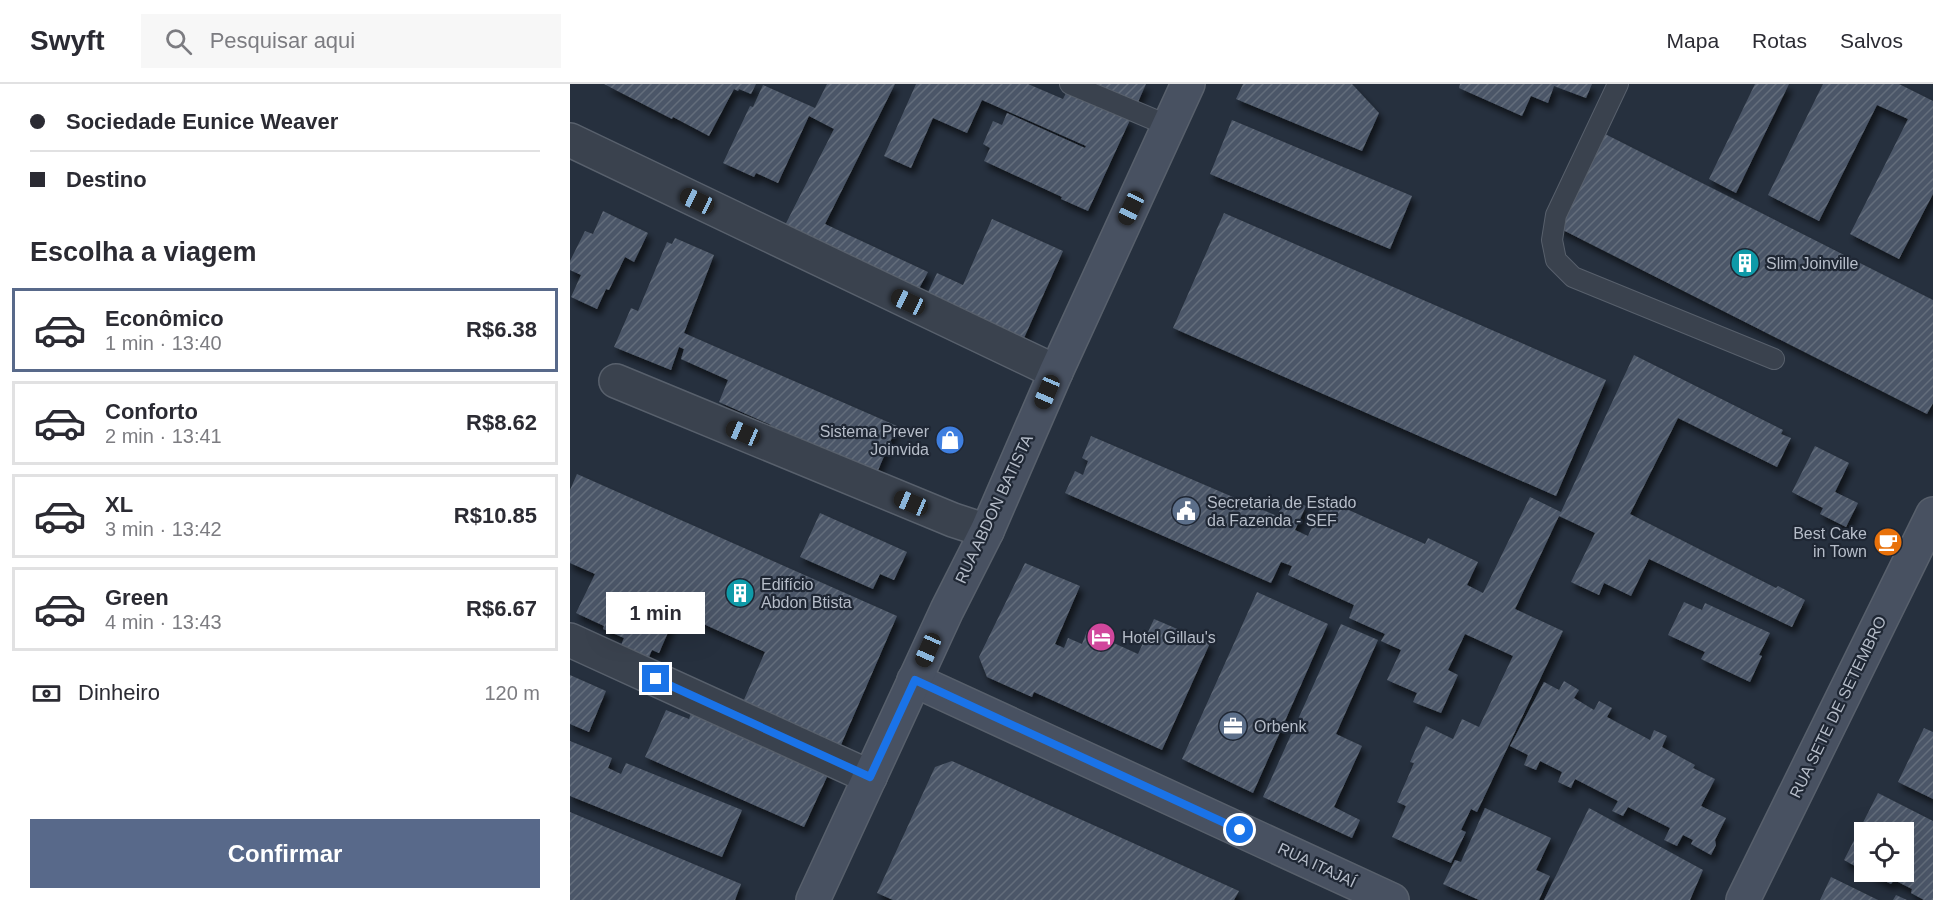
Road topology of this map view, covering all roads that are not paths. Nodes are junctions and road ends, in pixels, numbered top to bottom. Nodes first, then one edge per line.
1 (1070, 84) edge
2 (1188, 84) edge
3 (1618, 84) edge
4 (1169, 126) junction
5 (570, 140) edge
6 (1774, 359) dead end
7 (1056, 372) junction
8 (616, 381) dead end
9 (1933, 514) edge
10 (987, 531) junction
11 (570, 640) edge
12 (915, 680) junction
13 (870, 777) junction
14 (813, 900) edge
15 (1392, 900) edge
16 (1743, 900) edge

1 - 4 lane
2 - 4 main road, RUA ABDON BATISTA
3 - 6 lane
4 - 7 main road, RUA ABDON BATISTA
5 - 7 street
7 - 10 main road, RUA ABDON BATISTA
8 - 10 street
9 - 16 main road, RUA SETE DE SETEMBRO
10 - 12 main road, RUA ABDON BATISTA
11 - 13 street
12 - 13 main road, RUA ABDON BATISTA
12 - 15 main road, RUA ITAJAÍ
13 - 14 main road, RUA ABDON BATISTA

